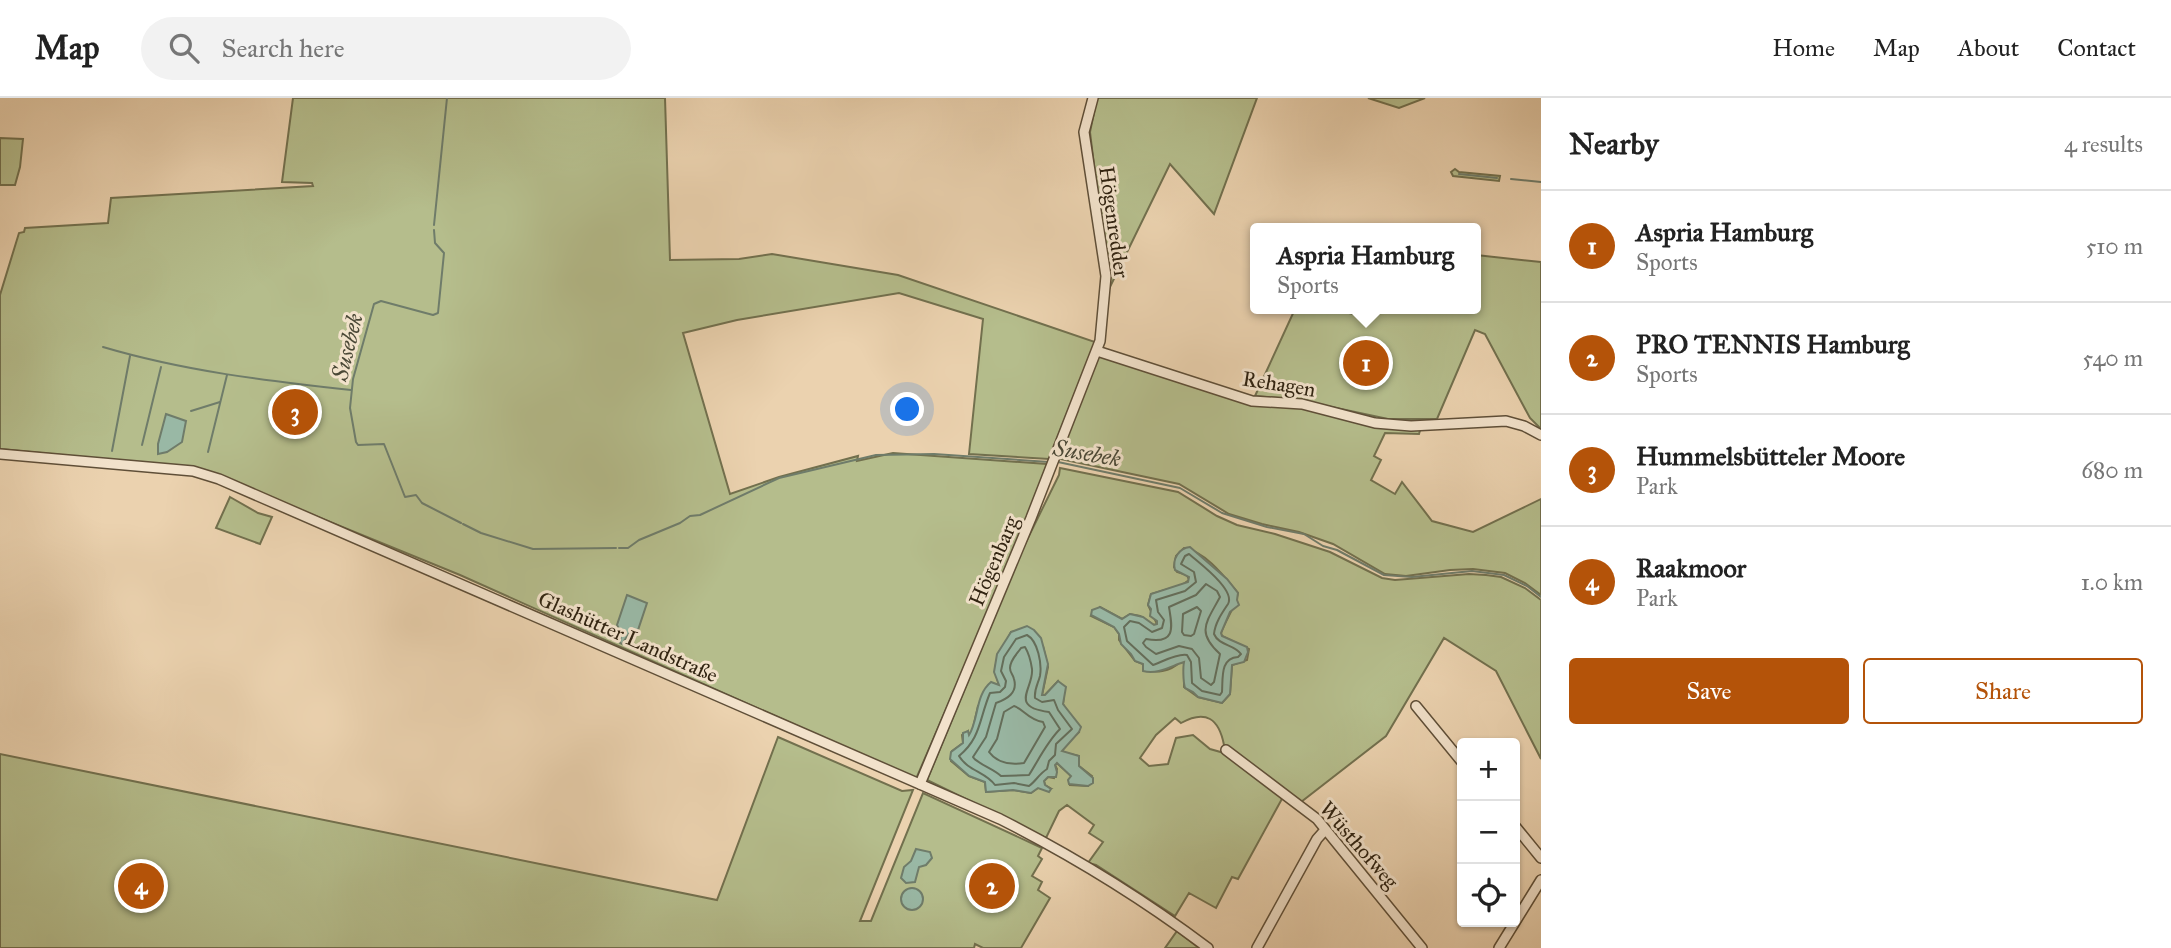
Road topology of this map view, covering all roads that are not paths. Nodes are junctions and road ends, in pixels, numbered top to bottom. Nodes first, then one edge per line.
1 (1093, 98) edge
2 (1097, 351) junction
3 (1541, 435) edge
4 (0, 454) edge
5 (1416, 706) dead end
6 (1226, 750) dead end
7 (1457, 756) edge
8 (920, 784) junction
9 (1325, 830) junction
10 (1520, 832) edge
11 (1541, 858) edge
12 (1541, 880) edge
13 (1208, 948) edge
14 (1257, 948) edge
15 (1422, 948) edge
16 (1499, 948) edge

1 - 2 street, Högenredder
2 - 3 street, Rehagen
2 - 8 street, Högenbarg
4 - 8 street, Glashütter Landstraße
5 - 7 street
6 - 9 street, Wüsthofweg
8 - 13 street, Glashütter Landstraße
9 - 14 street
9 - 15 street, Wüsthofweg
10 - 11 street
12 - 16 street

